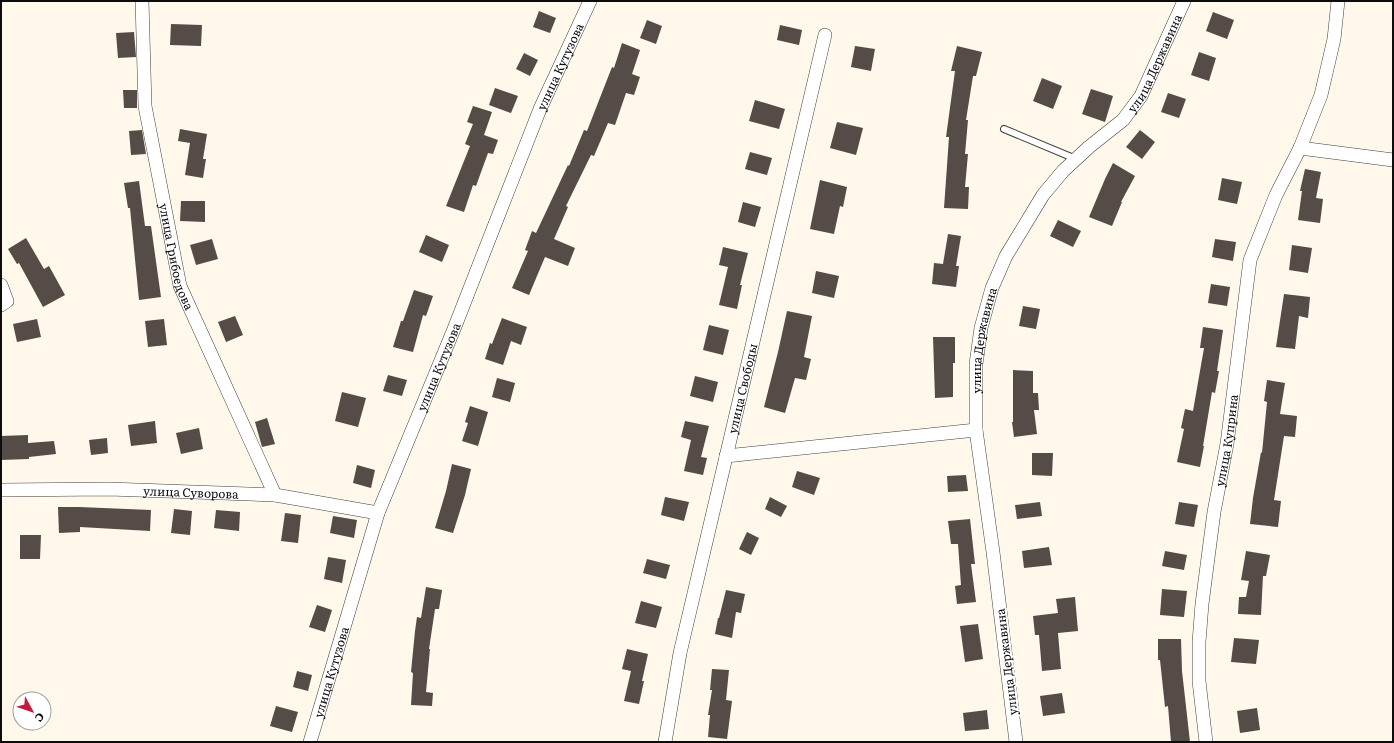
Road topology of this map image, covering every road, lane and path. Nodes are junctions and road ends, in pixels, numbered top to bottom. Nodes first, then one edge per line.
1 (142, 1) edge
2 (590, 1) edge
3 (1184, 1) edge
4 (1338, 1) edge
5 (825, 35) dead end
6 (1004, 129) dead end
7 (1300, 148) junction
8 (1076, 159) junction
9 (1393, 160) edge
10 (1, 285) edge
11 (1, 305) edge
12 (976, 430) junction
13 (726, 456) junction
14 (1, 490) edge
15 (275, 495) junction
16 (378, 513) junction
17 (310, 742) edge
18 (665, 742) edge
19 (1016, 742) edge
20 (1206, 742) edge

1 - 15 street, улица Грибоедова
2 - 16 street, улица Кутузова
3 - 8 street, улица Державина
4 - 7 street, улица Куприна
5 - 13 street, улица Свободы
6 - 8 lane
7 - 9 street
7 - 20 street, улица Куприна
8 - 12 street, улица Державина
10 - 11 street
12 - 13 street
12 - 19 street, улица Державина
13 - 18 street, улица Свободы
14 - 15 street, улица Суворова
15 - 16 street, улица Суворова
16 - 17 street, улица Кутузова

